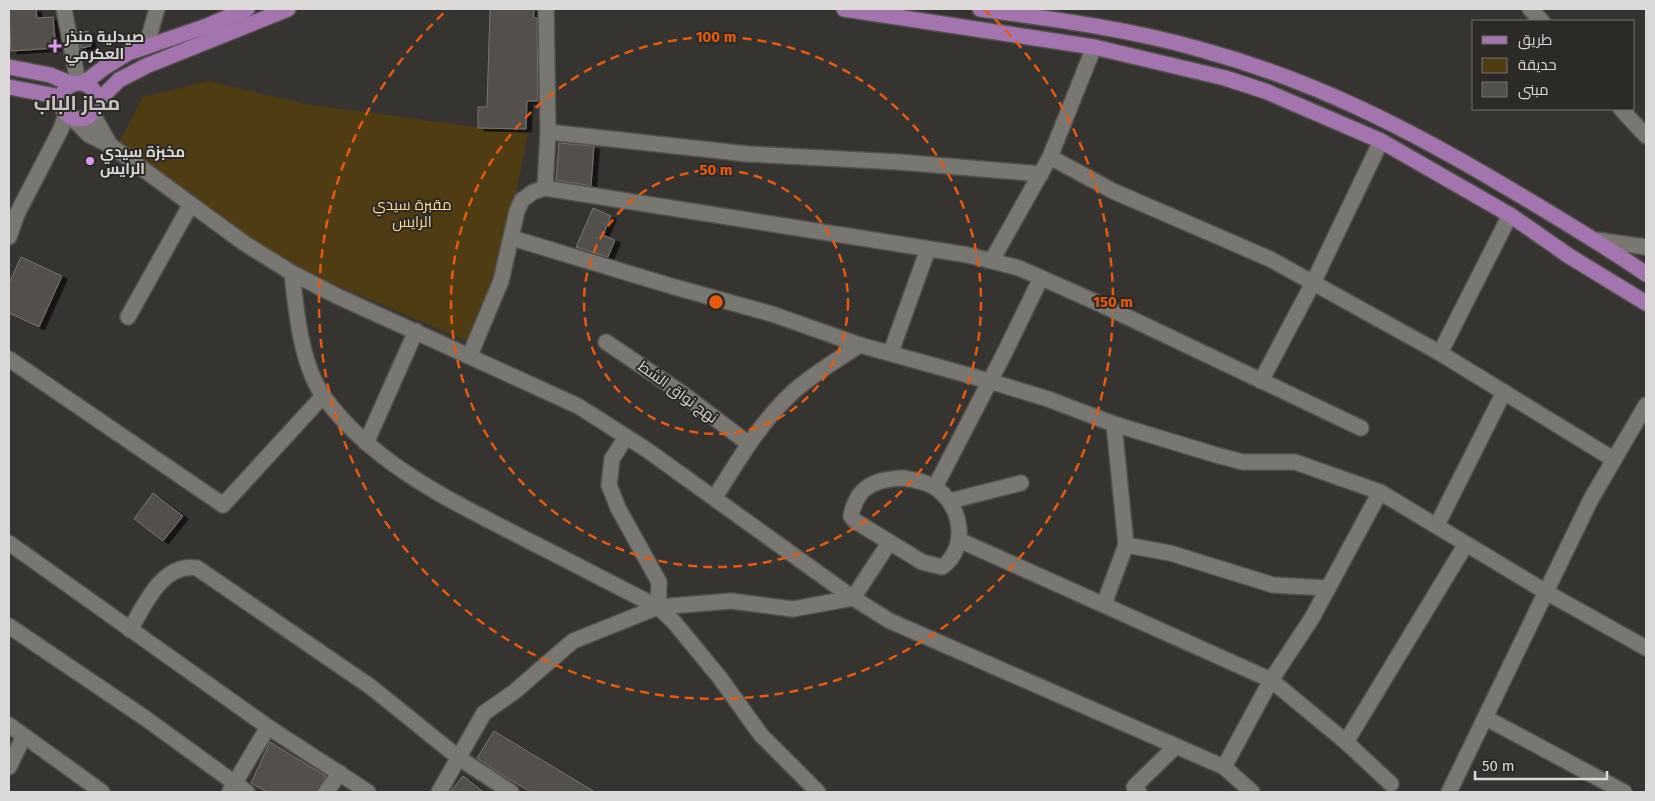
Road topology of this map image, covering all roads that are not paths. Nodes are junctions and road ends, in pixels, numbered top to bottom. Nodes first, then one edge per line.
1 (64, 9) edge
2 (157, 9) edge
3 (247, 9) edge
4 (288, 9) edge
5 (546, 9) edge
6 (844, 9) edge
7 (980, 9) edge
8 (1530, 9) edge
9 (1005, 10) edge
10 (1541, 20) edge
11 (146, 47) junction
12 (1094, 47) junction
13 (9, 67) edge
14 (78, 83) junction
15 (9, 87) edge
16 (61, 97) junction
17 (95, 108) junction
18 (1622, 110) edge
19 (69, 116) junction
20 (548, 132) junction
21 (1646, 136) edge
22 (1381, 141) junction
23 (110, 145) junction
24 (1050, 157) junction
25 (1041, 174) junction
26 (545, 188) junction
27 (191, 204) junction
28 (13, 213) edge
29 (1510, 214) junction
30 (9, 237) edge
31 (512, 238) junction
32 (1596, 240) junction
33 (1646, 247) edge
34 (928, 249) junction
35 (992, 260) junction
36 (292, 273) junction
37 (1646, 274) edge
38 (1041, 278) junction
39 (1313, 283) junction
40 (1646, 303) edge
41 (128, 316) dead end
42 (416, 331) junction
43 (606, 342) dead end
44 (860, 345) junction
45 (891, 352) junction
46 (1440, 353) junction
47 (470, 355) junction
48 (9, 359) edge
49 (989, 381) junction
50 (1261, 381) junction
51 (1504, 392) junction
52 (323, 396) junction
53 (1646, 406) edge
54 (1114, 424) junction
55 (1361, 428) dead end
56 (626, 436) junction
57 (366, 443) junction
58 (749, 444) junction
59 (1613, 459) junction
60 (1020, 483) dead end
61 (934, 487) junction
62 (1380, 492) junction
63 (715, 497) junction
64 (950, 501) junction
65 (1437, 525) junction
66 (959, 540) junction
67 (9, 543) edge
68 (889, 543) junction
69 (1466, 544) junction
70 (1126, 545) junction
71 (1328, 588) junction
72 (1546, 592) junction
73 (853, 598) junction
74 (1104, 604) junction
75 (658, 607) junction
76 (9, 626) edge
77 (130, 630) junction
78 (1646, 648) edge
79 (1271, 680) junction
80 (1486, 718) junction
81 (9, 726) edge
82 (268, 727) junction
83 (24, 736) junction
84 (1346, 742) junction
85 (1176, 746) junction
86 (459, 758) junction
87 (9, 767) edge
88 (1224, 767) junction
89 (340, 773) junction
90 (1391, 784) dead end
91 (1607, 788) edge
92 (237, 789) edge
93 (102, 792) edge
94 (326, 792) edge
95 (368, 792) edge
96 (439, 792) edge
97 (511, 792) edge
98 (818, 792) edge
99 (1139, 792) edge
100 (1252, 792) edge
101 (1449, 792) edge
102 (1624, 792) edge

1 - 14 street
2 - 11 street
3 - 11 main road
4 - 17 main road
5 - 20 street
6 - 12 main road
7 - 9 main road
8 - 10 street
9 - 32 main road
11 - 14 main road
12 - 22 main road
12 - 24 street
13 - 14 main road
14 - 16 main road
14 - 17 main road
15 - 16 main road
16 - 19 main road
17 - 19 main road
17 - 23 street
18 - 21 street
19 - 23 street
19 - 28 street
20 - 25 street
20 - 26 street
22 - 29 main road
22 - 39 street
23 - 27 street
24 - 25 street
24 - 39 street
25 - 35 street
26 - 31 street
26 - 34 street
27 - 36 street
27 - 41 street
28 - 30 street
29 - 40 main road
29 - 46 street
31 - 44 street
31 - 47 street
32 - 33 street
32 - 37 main road
34 - 35 street
34 - 45 street
35 - 38 street
36 - 42 street
36 - 52 street
38 - 49 street
38 - 50 street
39 - 46 street
39 - 50 street
42 - 47 street
42 - 57 street
43 - 58 street, نهج نواق الشط
44 - 45 street
44 - 58 street
45 - 49 street
46 - 51 street
47 - 56 street
48 - 52 street
49 - 54 street
49 - 61 street
50 - 55 street
51 - 59 street
51 - 65 street
52 - 57 street
53 - 59 street
54 - 62 street
54 - 70 street
56 - 63 street
56 - 75 street
57 - 75 street
58 - 63 street
59 - 72 street
60 - 64 street
61 - 64 street
61 - 68 street
62 - 65 street
62 - 71 street
63 - 73 street
64 - 66 street
65 - 69 street
66 - 68 street
66 - 74 street
67 - 77 street
68 - 73 street
69 - 72 street
69 - 84 street
70 - 71 street
70 - 74 street
71 - 79 street
72 - 78 street
72 - 80 street
73 - 75 street
73 - 85 street
74 - 79 street
75 - 86 street
75 - 98 street
76 - 92 street
77 - 82 street
77 - 86 street
79 - 84 street
79 - 88 street
80 - 91 street
80 - 101 street
81 - 83 street
82 - 89 street
82 - 92 street
83 - 87 street
83 - 93 street
84 - 90 street
85 - 88 street
85 - 99 street
86 - 96 street
86 - 97 street
88 - 100 street
89 - 94 street
89 - 95 street
91 - 102 street

